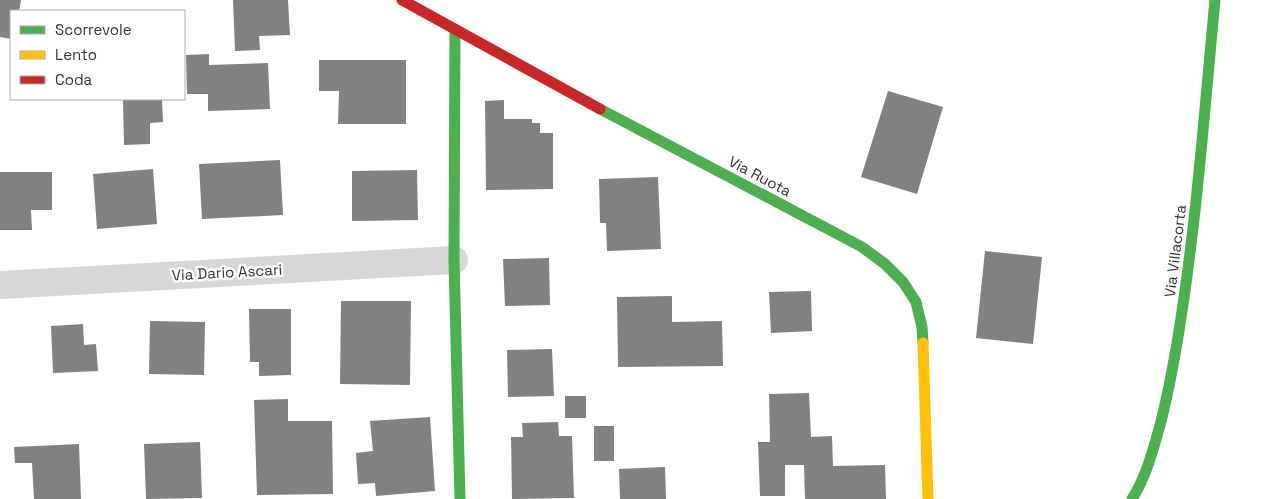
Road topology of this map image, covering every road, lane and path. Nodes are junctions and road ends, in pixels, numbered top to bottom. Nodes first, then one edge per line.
1 (402, 0) edge
2 (1215, 0) edge
3 (455, 30) junction
4 (454, 260) junction
5 (0, 285) edge
6 (460, 499) edge
7 (928, 499) edge
8 (1132, 499) edge

1 - 3 street, Via Ruota
2 - 8 street, Via Villacorta
3 - 4 street
3 - 7 street, Via Ruota
4 - 5 street, Via Dario Ascari
4 - 6 street

